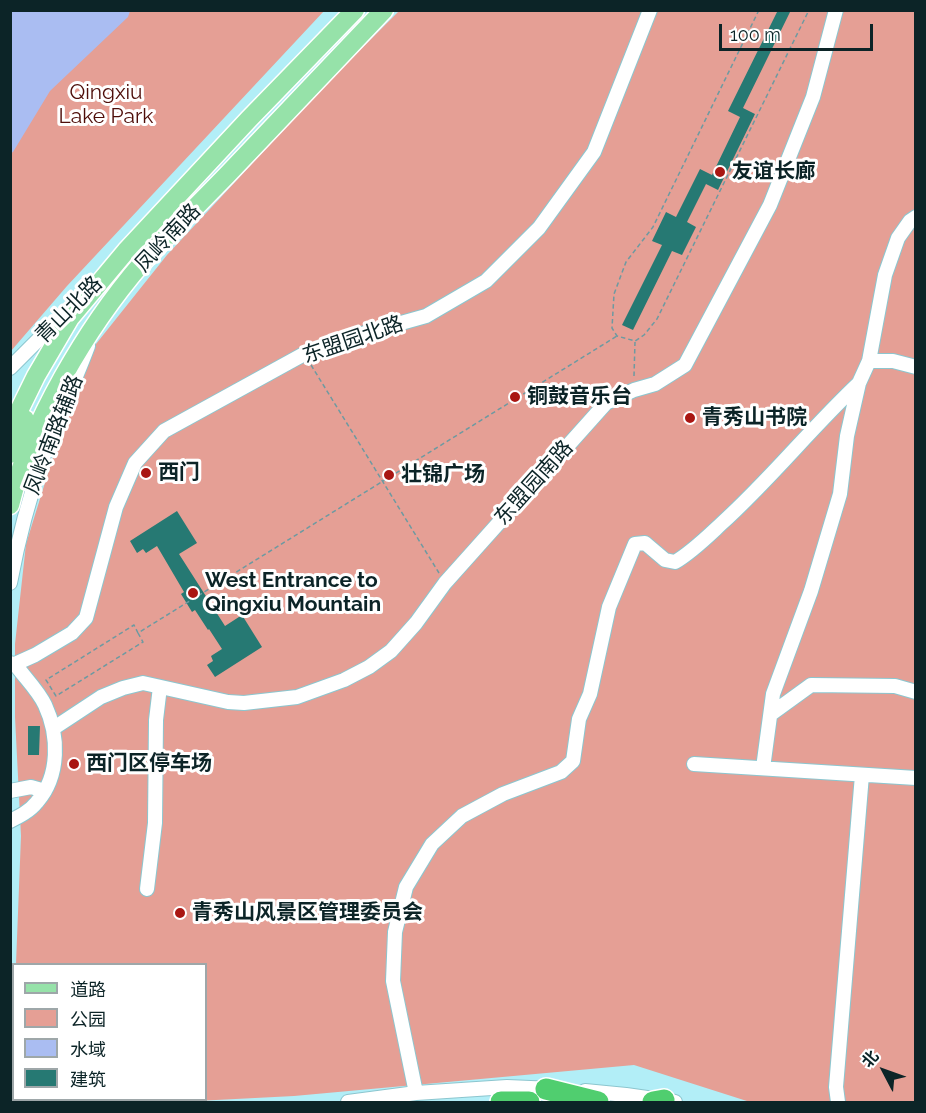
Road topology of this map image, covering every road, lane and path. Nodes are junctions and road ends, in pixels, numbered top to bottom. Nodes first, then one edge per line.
1 (355, 10) edge
2 (384, 10) edge
3 (650, 10) edge
4 (759, 10) edge
5 (809, 10) edge
6 (836, 10) edge
7 (915, 217) edge
8 (126, 251) junction
9 (68, 311) junction
10 (96, 324) junction
11 (617, 336) junction
12 (635, 341) junction
13 (304, 354) junction
14 (868, 361) junction
15 (915, 367) edge
16 (10, 368) edge
17 (859, 383) junction
18 (634, 390) junction
19 (10, 411) edge
20 (10, 429) edge
21 (10, 454) edge
22 (383, 482) junction
23 (10, 505) edge
24 (10, 583) edge
25 (445, 583) junction
26 (138, 633) junction
27 (13, 664) edge
28 (160, 687) junction
29 (915, 692) edge
30 (771, 714) junction
31 (54, 728) junction
32 (694, 764) dead end
33 (763, 768) junction
34 (862, 775) junction
35 (915, 778) edge
36 (10, 791) edge
37 (45, 791) junction
38 (10, 821) edge
39 (147, 889) dead end
40 (546, 1089) junction
41 (416, 1093) junction
42 (348, 1102) edge
43 (501, 1102) edge
44 (529, 1102) edge
45 (598, 1102) edge
46 (664, 1102) edge
47 (838, 1102) edge

1 - 8 main road, 凤岭南路
2 - 10 main road, 凤岭南路
3 - 13 street, 东盟园北路
4 - 11 path
5 - 12 path
6 - 18 street, 东盟园南路
7 - 14 street
8 - 9 street, 青山北路
8 - 20 main road, 凤岭南路
8 - 21 main road, 凤岭南路
9 - 16 street, 青山北路
9 - 19 street, 凤岭南路辅路
10 - 23 main road, 凤岭南路
10 - 24 street, 凤岭南路辅路
11 - 12 path
11 - 22 path
12 - 18 path
13 - 22 path
13 - 27 street, 东盟园北路
14 - 15 street
14 - 17 street
17 - 30 street
17 - 41 street
18 - 25 street, 东盟园南路
22 - 25 path
22 - 26 path
25 - 28 street, 东盟园南路
26 - 26 path
27 - 31 street
28 - 31 street, 东盟园南路
28 - 39 street
29 - 30 street
30 - 33 street
31 - 37 street
32 - 33 street
33 - 34 street
34 - 35 street
34 - 47 street
36 - 37 street
37 - 38 street
40 - 41 street
40 - 45 highway
40 - 46 street
41 - 42 street
43 - 44 highway

